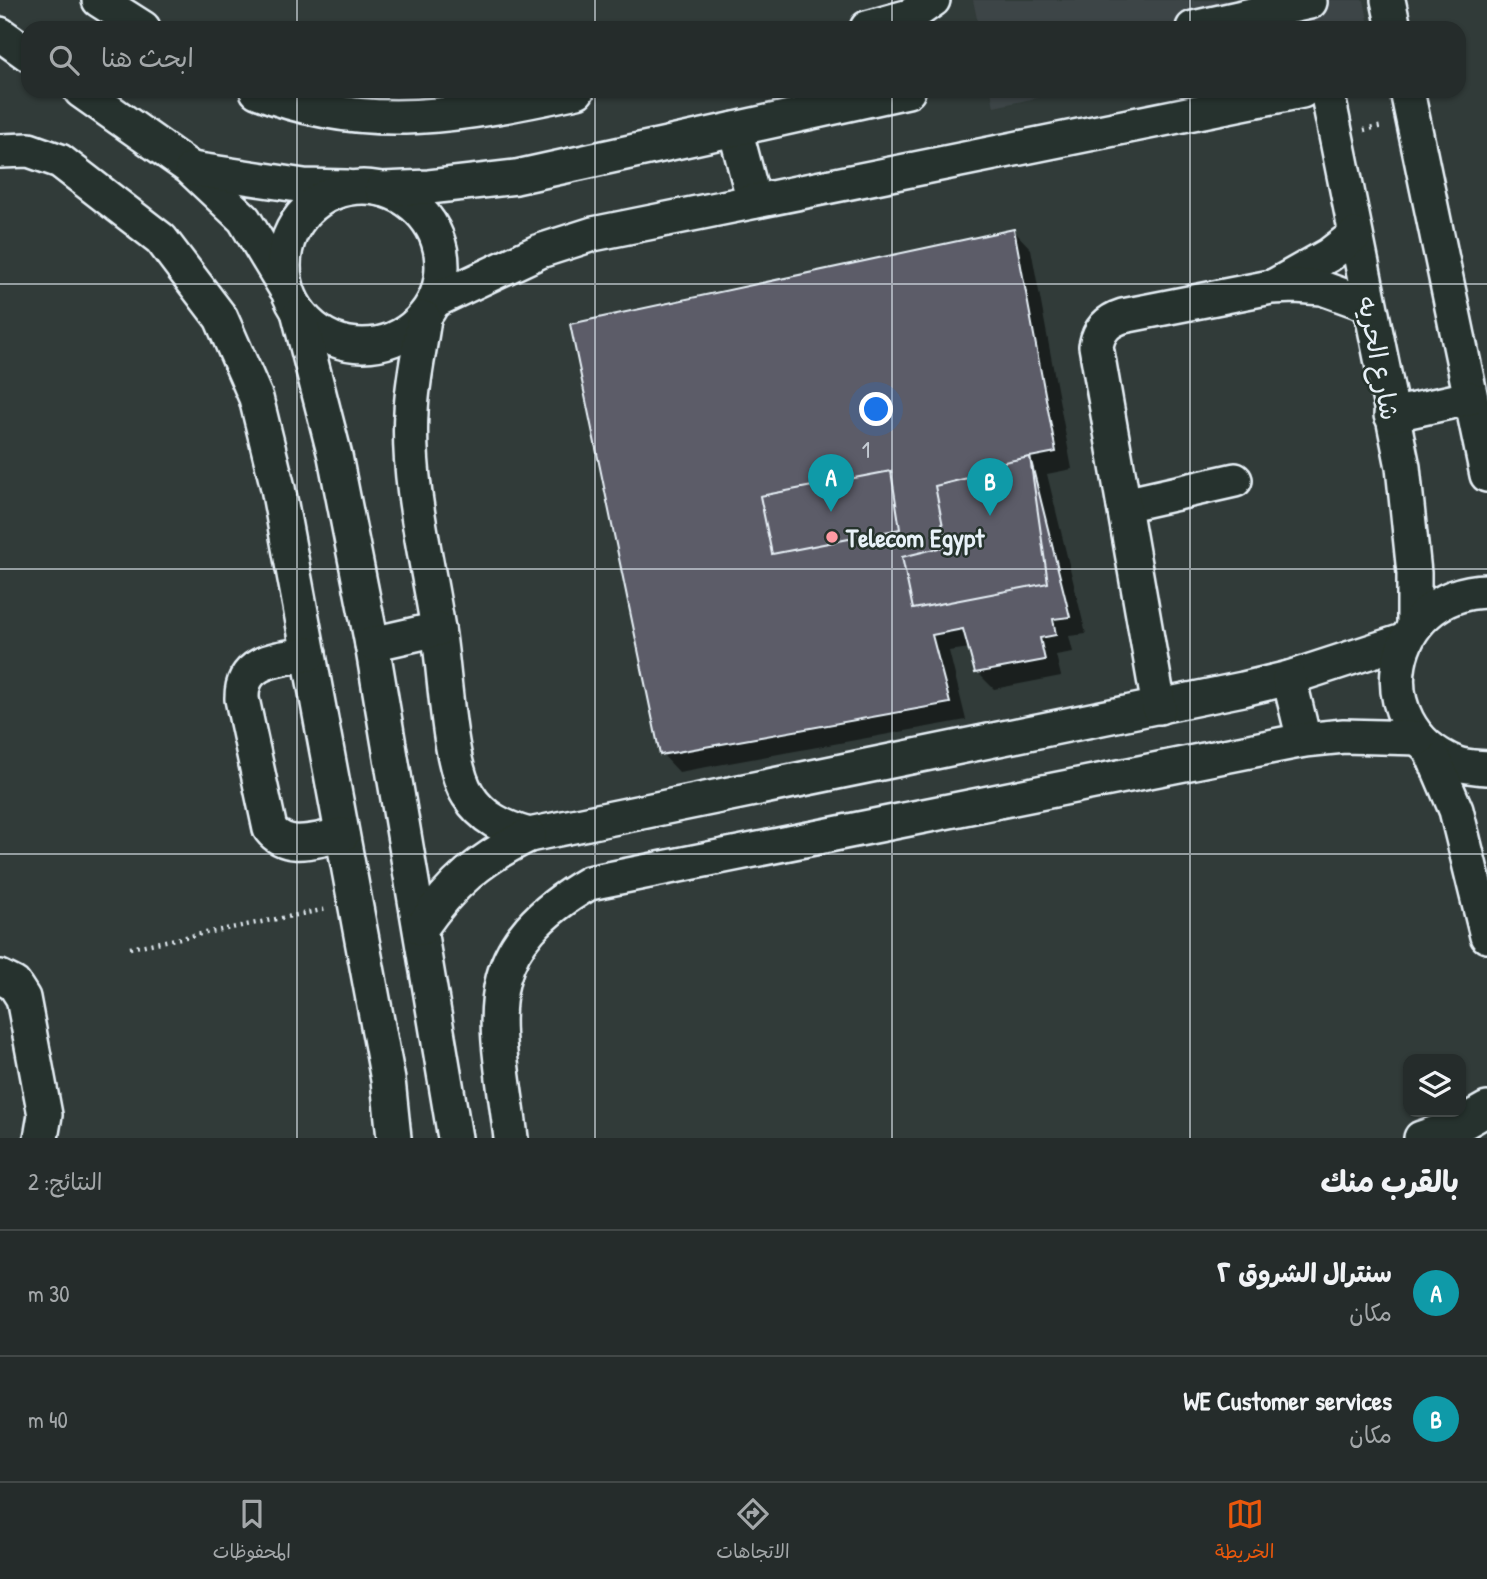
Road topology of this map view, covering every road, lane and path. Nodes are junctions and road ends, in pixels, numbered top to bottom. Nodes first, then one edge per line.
1 (99, 0) edge
2 (933, 0) edge
3 (1388, 0) edge
4 (1311, 10) edge
5 (132, 21) edge
6 (892, 21) edge
7 (1239, 21) edge
8 (1392, 21) edge
9 (0, 34) edge
10 (21, 49) edge
11 (91, 98) edge
12 (278, 98) edge
13 (544, 98) edge
14 (876, 98) edge
15 (1267, 98) edge
16 (1328, 98) edge
17 (1409, 106) edge
18 (735, 129) junction
19 (1336, 135) junction
20 (0, 151) edge
21 (190, 168) junction
22 (368, 188) junction
23 (754, 201) junction
24 (1355, 235) junction
25 (1271, 287) junction
26 (292, 302) junction
27 (1369, 305) junction
28 (430, 309) junction
29 (1469, 398) junction
30 (1391, 415) junction
31 (1487, 475) edge
32 (1236, 481) dead end
33 (1124, 505) junction
34 (1487, 591) edge
35 (438, 629) junction
36 (1410, 633) junction
37 (372, 644) junction
38 (309, 654) junction
39 (1289, 678) junction
40 (1159, 707) junction
41 (1304, 740) junction
42 (1424, 744) junction
43 (1487, 768) edge
44 (342, 835) junction
45 (529, 835) junction
46 (355, 903) junction
47 (421, 928) junction
48 (1487, 936) edge
49 (130, 948) dead end
50 (0, 977) edge
51 (1487, 1109) edge
52 (41, 1138) edge
53 (394, 1138) edge
54 (455, 1138) edge
55 (510, 1138) edge
56 (1421, 1138) edge

1 - 5 street
2 - 6 street
3 - 8 street
4 - 7 street
9 - 10 street
11 - 21 street
12 - 13 street
14 - 18 street
15 - 23 street
16 - 19 street, شارع الحريه
17 - 19 path
17 - 29 street
18 - 22 street
18 - 23 street
19 - 24 street, شارع الحريه
20 - 38 street
21 - 22 street
21 - 26 street
22 - 26 street
22 - 28 street
23 - 28 street
24 - 25 street
24 - 27 street, شارع الحريه
25 - 27 street
25 - 33 street
26 - 28 street
26 - 37 street
27 - 30 street, شارع الحريه
28 - 35 street
29 - 30 street
29 - 31 street
30 - 36 street, شارع الحريه
32 - 33 street
33 - 40 street
34 - 36 street
35 - 37 street
35 - 45 street
36 - 39 street
36 - 42 street, شارع الحريه
37 - 47 street
38 - 44 street
38 - 44 street
39 - 40 street
39 - 41 street
40 - 45 street
41 - 42 street
41 - 55 street
42 - 43 street
42 - 48 street
44 - 46 street
45 - 47 street
46 - 49 path
46 - 53 street
47 - 54 street
50 - 52 street
51 - 56 street

